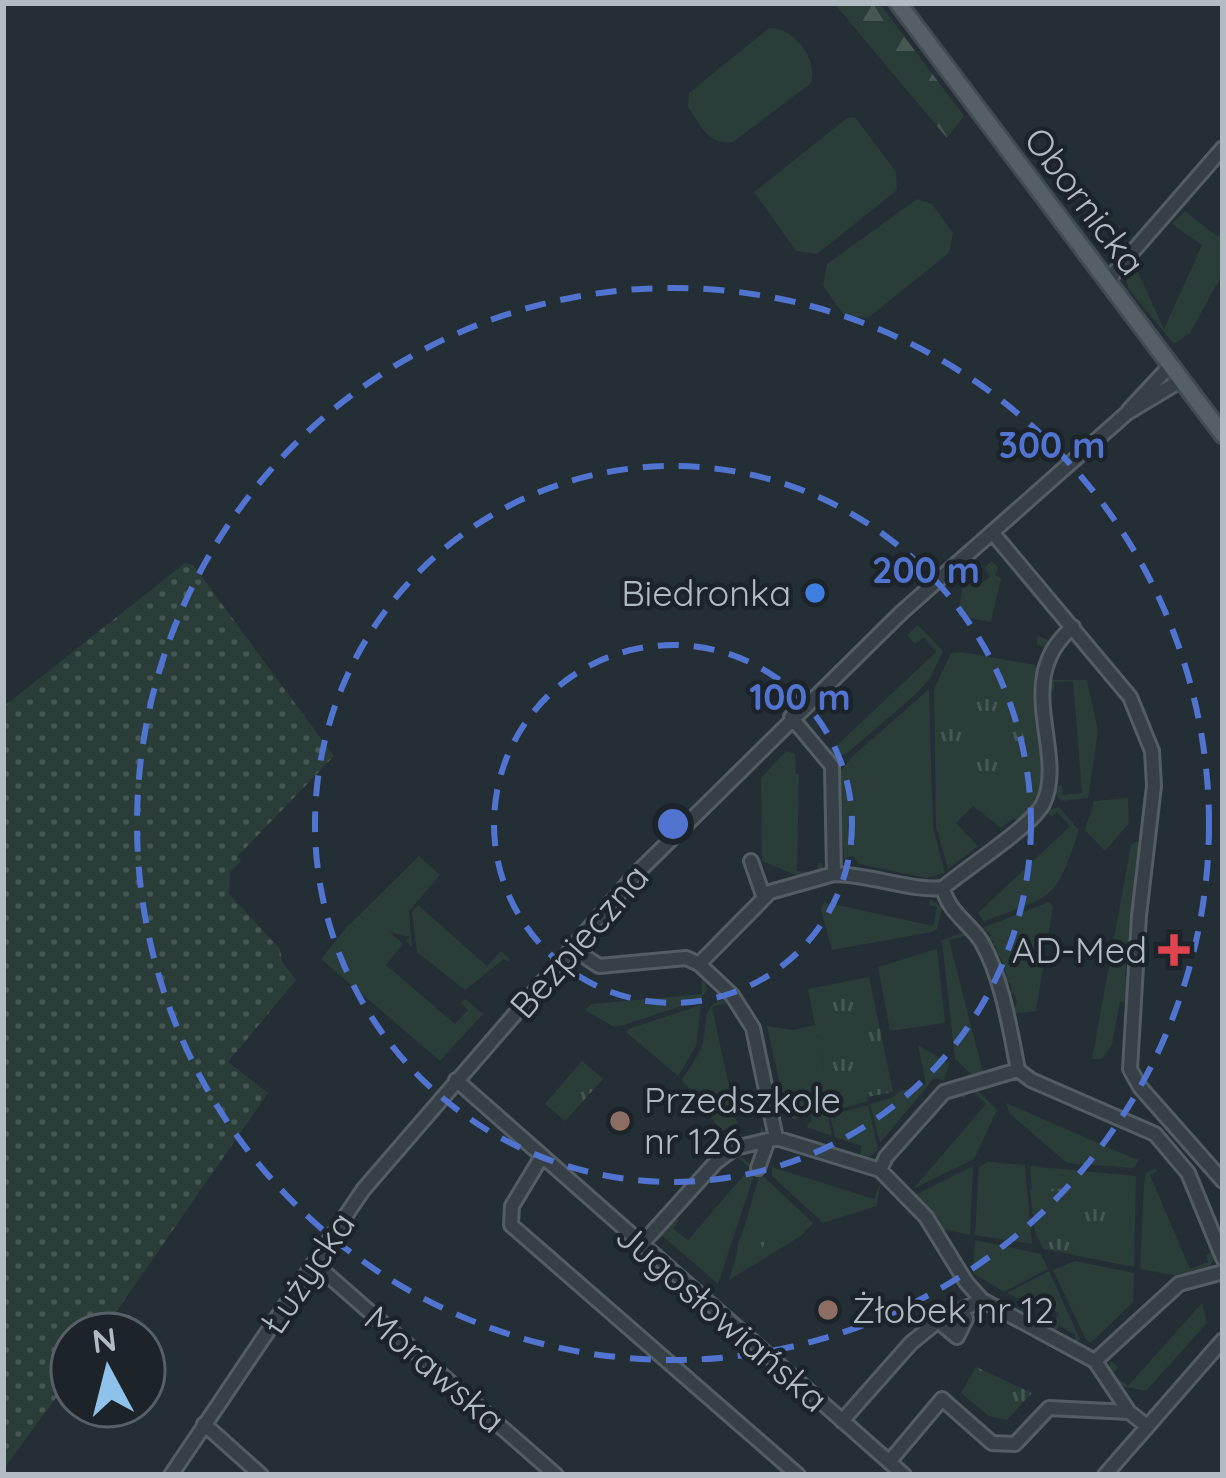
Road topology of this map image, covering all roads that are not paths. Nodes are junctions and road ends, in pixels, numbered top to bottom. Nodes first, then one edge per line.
1 (898, 3) edge
2 (1223, 148) edge
3 (1108, 280) junction
4 (1175, 374) junction
5 (1223, 435) edge
6 (992, 532) junction
7 (1073, 627) junction
8 (791, 717) junction
9 (751, 861) dead end
10 (834, 874) junction
11 (943, 888) junction
12 (764, 898) junction
13 (572, 948) junction
14 (699, 964) junction
15 (1018, 1070) junction
16 (455, 1080) junction
17 (772, 1140) junction
18 (541, 1158) junction
19 (758, 1168) dead end
20 (880, 1171) junction
21 (1223, 1180) edge
22 (640, 1245) junction
23 (1223, 1258) edge
24 (314, 1263) junction
25 (1223, 1272) edge
26 (982, 1300) junction
27 (963, 1310) junction
28 (938, 1321) junction
29 (1223, 1340) edge
30 (1095, 1361) junction
31 (1129, 1412) junction
32 (842, 1421) junction
33 (204, 1424) junction
34 (1147, 1426) junction
35 (889, 1462) junction
36 (171, 1475) edge
37 (261, 1475) edge
38 (556, 1475) edge
39 (798, 1475) edge
40 (904, 1475) edge
41 (1105, 1475) edge

1 - 3 main road, Obornicka
2 - 3 street
3 - 4 main road, Obornicka
4 - 5 main road, Obornicka
4 - 6 street, Bezpieczna
6 - 7 street
6 - 8 street, Bezpieczna
7 - 11 street
7 - 21 street
8 - 10 street
8 - 13 street, Bezpieczna
9 - 12 street
10 - 11 street
10 - 12 street
11 - 15 street
12 - 14 street
13 - 14 street
13 - 16 street, Bezpieczna
14 - 17 street
15 - 20 street
15 - 23 street
16 - 18 street, Jugosłowiańska
16 - 24 street, Łużycka
17 - 19 street
17 - 20 street
17 - 22 street
18 - 22 street, Jugosłowiańska
18 - 39 street, Jugosłowiańska
20 - 26 street
22 - 32 street, Jugosłowiańska
24 - 33 street, Łużycka
24 - 38 street, Morawska
25 - 30 street
26 - 27 street
26 - 30 street
27 - 28 street
27 - 28 street
28 - 32 street
29 - 34 street
30 - 31 street
31 - 34 street
31 - 35 street
32 - 35 street, Jugosłowiańska
33 - 36 street, Łużycka
33 - 37 street
34 - 41 street
35 - 40 street, Jugosłowiańska

